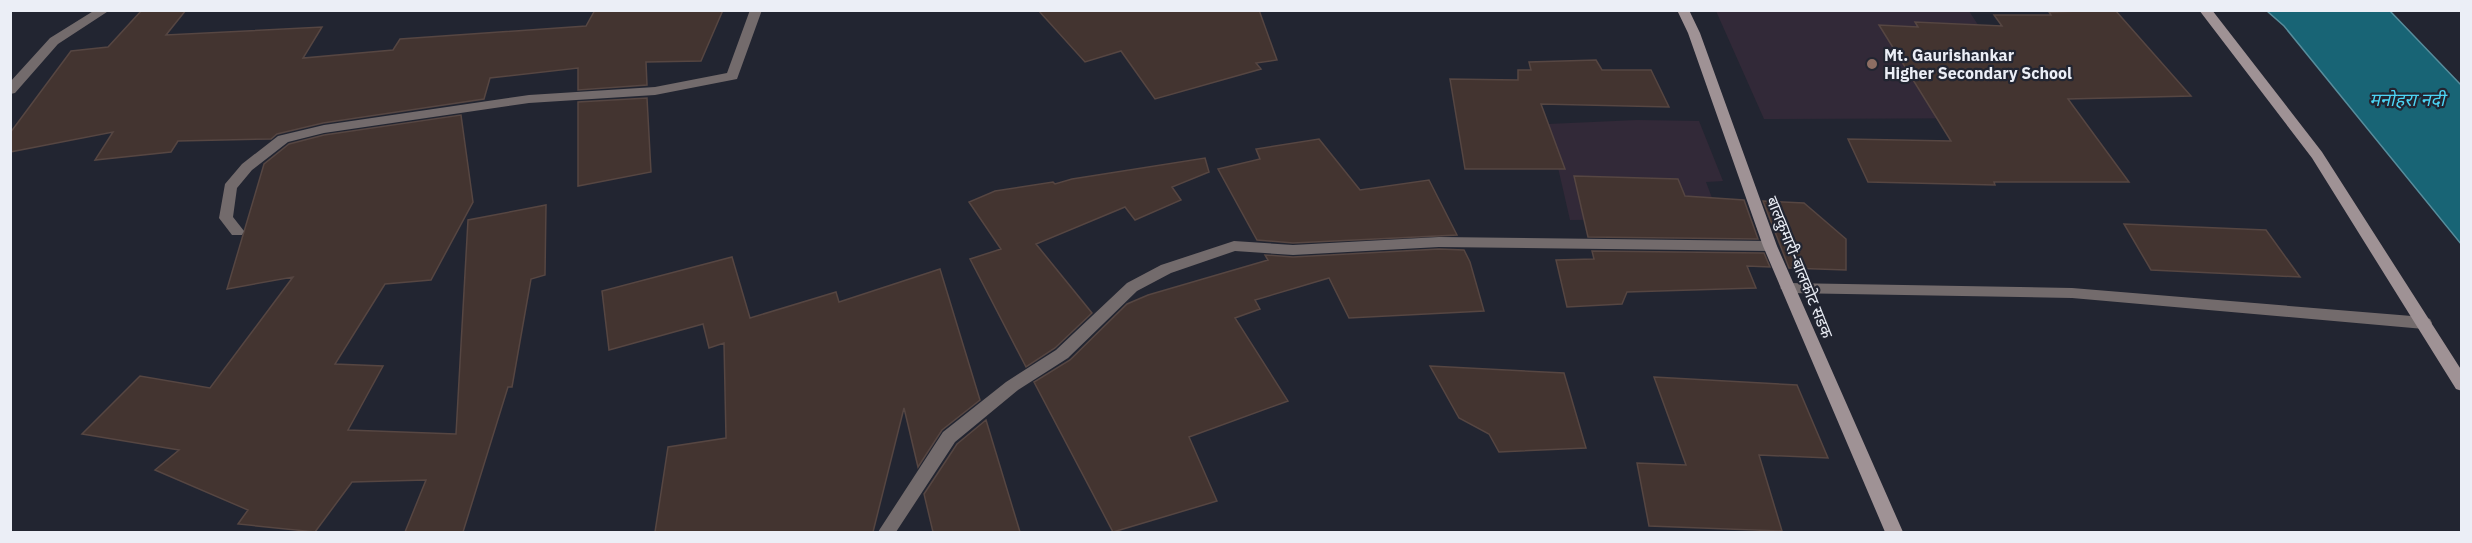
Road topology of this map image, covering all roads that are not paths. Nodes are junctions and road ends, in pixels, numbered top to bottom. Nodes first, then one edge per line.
1 (104, 10) edge
2 (756, 10) edge
3 (1683, 10) edge
4 (2205, 10) edge
5 (10, 90) edge
6 (237, 231) dead end
7 (1770, 246) junction
8 (1788, 288) junction
9 (2424, 323) junction
10 (2462, 385) edge
11 (886, 532) edge
12 (1894, 532) edge

1 - 5 street
2 - 6 street
3 - 7 street, बालकुमारी-बालकोट सडक
4 - 9 street
7 - 8 street, बालकुमारी-बालकोट सडक
7 - 11 street
8 - 9 street
8 - 12 street, बालकुमारी-बालकोट सडक
9 - 10 street

